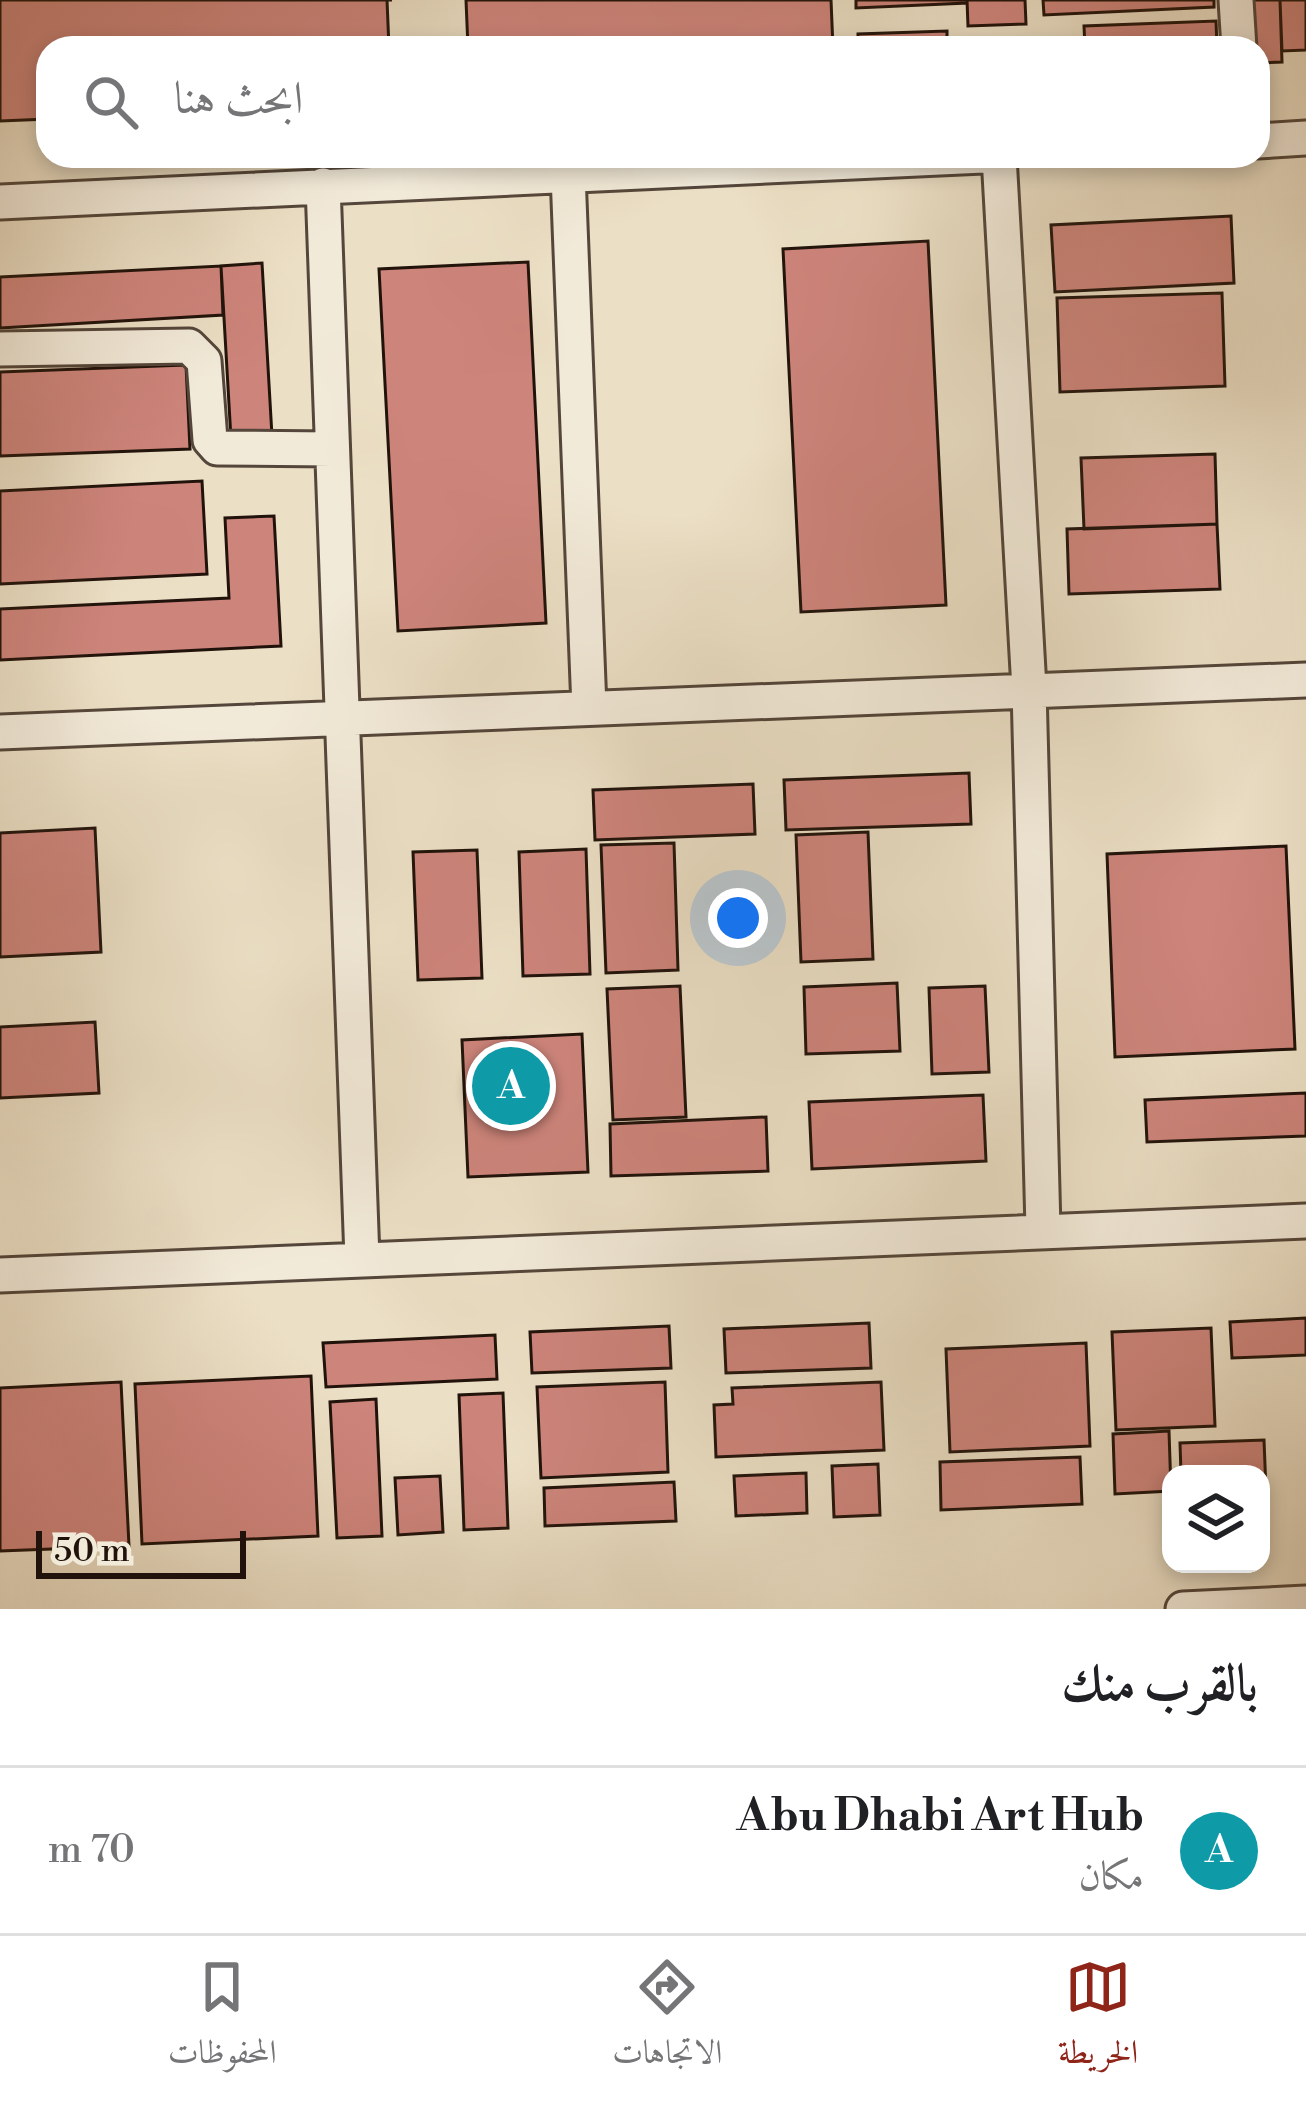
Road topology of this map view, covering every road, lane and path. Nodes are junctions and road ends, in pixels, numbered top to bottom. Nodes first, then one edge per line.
1 (1235, 0) edge
2 (1238, 36) edge
3 (1306, 138) edge
4 (1270, 140) edge
5 (706, 168) edge
6 (1000, 168) edge
7 (568, 174) junction
8 (323, 185) junction
9 (0, 202) edge
10 (0, 350) edge
11 (332, 448) junction
12 (1306, 680) edge
13 (1029, 689) junction
14 (589, 708) junction
15 (341, 718) junction
16 (0, 732) edge
17 (1306, 1221) edge
18 (1043, 1229) junction
19 (362, 1259) junction
20 (0, 1275) edge
21 (1306, 1603) edge
22 (1183, 1609) edge

1 - 2 street
3 - 4 street
5 - 7 street
6 - 13 street
7 - 8 street
7 - 14 street
8 - 9 street
8 - 11 street
10 - 11 street
11 - 15 street
12 - 13 street
13 - 14 street
13 - 18 street
14 - 15 street
15 - 16 street
15 - 19 street
17 - 18 street
18 - 19 street
19 - 20 street
21 - 22 street

